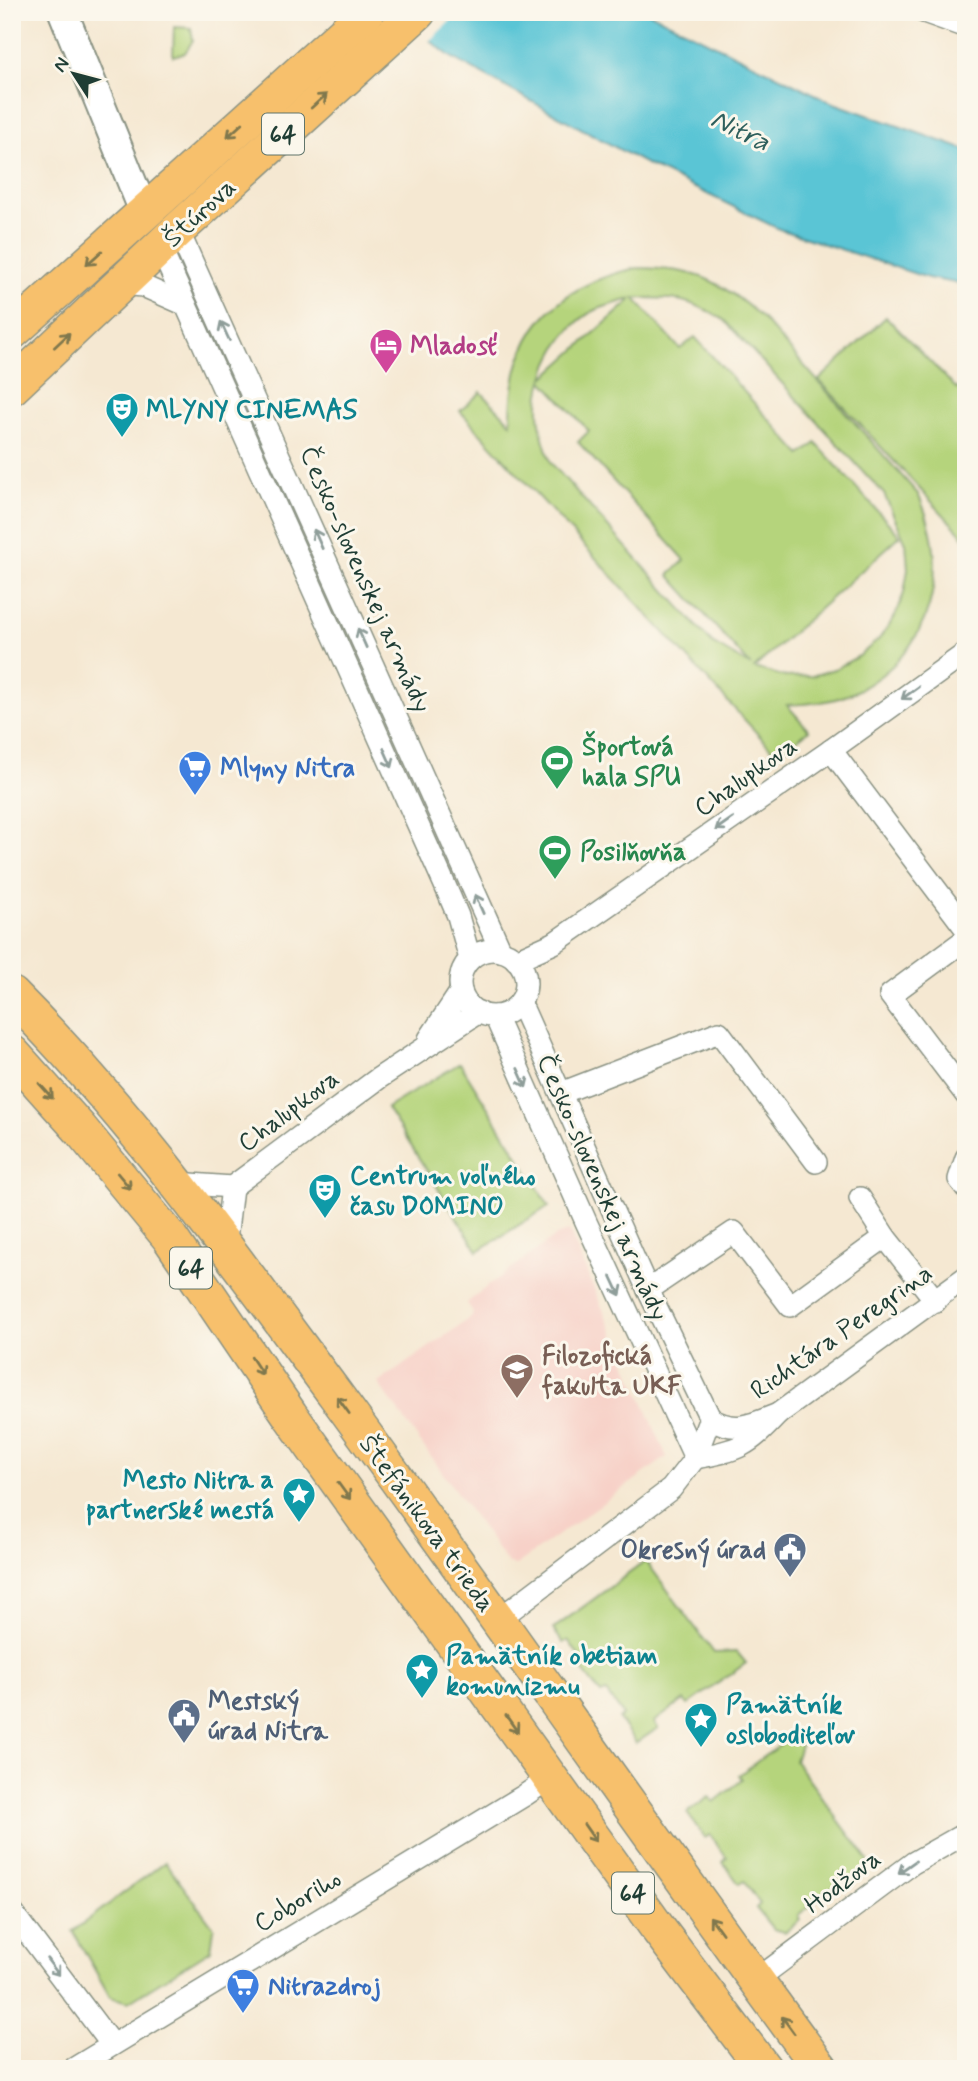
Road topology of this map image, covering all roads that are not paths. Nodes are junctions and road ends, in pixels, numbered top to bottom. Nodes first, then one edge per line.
1 (418, 12) edge
2 (924, 12) edge
3 (363, 16) edge
4 (67, 23) edge
5 (966, 27) edge
6 (153, 204) junction
7 (169, 239) junction
8 (122, 284) junction
9 (186, 304) junction
10 (12, 332) edge
11 (12, 387) edge
12 (966, 653) edge
13 (831, 750) junction
14 (966, 929) edge
15 (966, 939) edge
16 (554, 943) junction
17 (508, 955) junction
18 (470, 959) junction
19 (526, 980) junction
20 (461, 991) junction
21 (520, 1002) junction
22 (18, 1010) edge
23 (487, 1014) junction
24 (423, 1048) junction
25 (12, 1053) edge
26 (561, 1093) junction
27 (966, 1095) edge
28 (966, 1158) edge
29 (816, 1162) dead end
30 (177, 1183) junction
31 (232, 1187) junction
32 (966, 1188) edge
33 (860, 1198) dead end
34 (885, 1237) junction
35 (225, 1248) junction
36 (966, 1277) edge
37 (648, 1290) junction
38 (936, 1301) junction
39 (778, 1414) junction
40 (710, 1418) junction
41 (695, 1458) junction
42 (499, 1619) junction
43 (459, 1648) junction
44 (591, 1752) junction
45 (550, 1777) junction
46 (966, 1833) edge
47 (12, 1912) edge
48 (756, 1980) junction
49 (112, 2045) junction
50 (73, 2069) edge
51 (764, 2069) edge
52 (821, 2069) edge

7 -> 1 main road, Štúrova / 64
2 - 5 street
3 -> 6 main road, Štúrova / 64
4 - 6 street
6 - 7 main road
6 -> 10 main road, Štúrova / 64
7 - 8 main road, Štúrova / 64
7 - 9 street, Česko-slovenskej armády
17 -> 7 street, Česko-slovenskej armády
8 - 9 street
11 -> 8 main road, Štúrova / 64
9 -> 18 street, Česko-slovenskej armády
12 -> 13 street, Chalupkova
13 - 14 street
13 -> 16 street, Chalupkova
15 - 27 street
16 - 17 street, Chalupkova
16 - 19 street, Chalupkova
17 - 18 street
17 - 19 street
18 - 20 street
19 - 21 street
20 - 23 street
20 - 24 street, Chalupkova
21 - 23 street
21 - 26 street, Česko-slovenskej armády
22 - 30 main road, Štefánikova trieda / 64
23 - 24 street, Chalupkova
23 -> 41 street, Česko-slovenskej armády
24 - 31 street, Chalupkova
25 -> 43 main road, Štefánikova trieda / 64
26 - 29 street
26 - 37 street, Česko-slovenskej armády
28 - 32 street
30 - 31 street, Chalupkova
30 - 35 main road, Štefánikova trieda / 64
31 - 35 street
33 - 34 street
34 - 37 street
34 - 38 street
42 -> 35 main road, Štefánikova trieda / 64
36 - 38 street, Richtára Peregrina
37 - 40 street, Česko-slovenskej armády
38 - 39 street, Richtára Peregrina
39 - 40 street, Richtára Peregrina
39 - 41 street
40 - 41 street
41 - 42 street
42 - 43 main road
42 - 44 main road, Štefánikova trieda / 64
43 -> 45 main road, Štefánikova trieda / 64
44 - 45 main road
48 -> 44 main road, Štefánikova trieda / 64
45 - 49 street, Coboriho
45 -> 51 main road, Štefánikova trieda / 64
46 -> 48 street, Hodžova
47 -> 49 street
52 -> 48 main road, Štefánikova trieda / 64
49 - 50 street, Coboriho

